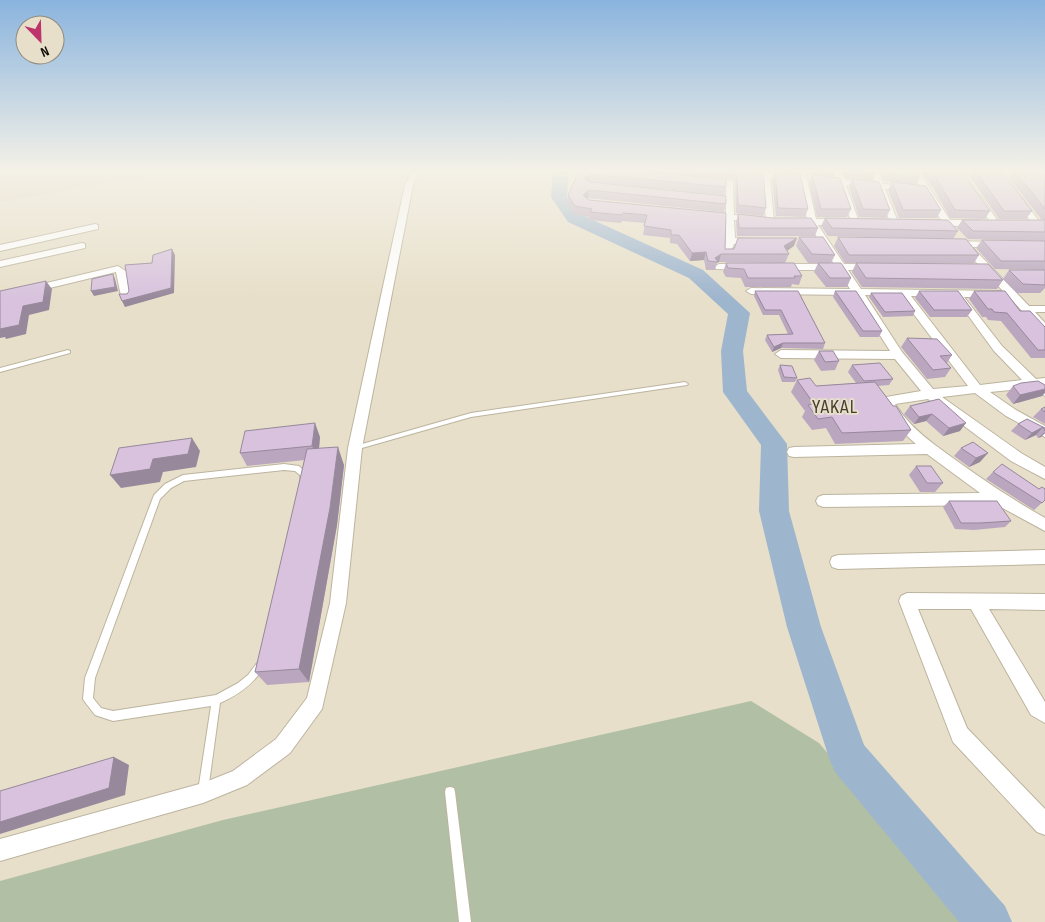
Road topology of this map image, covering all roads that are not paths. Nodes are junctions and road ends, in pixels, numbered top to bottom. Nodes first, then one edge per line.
1 (402, 213) edge
2 (728, 213) edge
3 (777, 213) edge
4 (810, 213) edge
5 (851, 213) edge
6 (894, 213) edge
7 (941, 213) edge
8 (991, 213) edge
9 (1031, 213) edge
10 (700, 214) edge
11 (729, 217) junction
12 (779, 221) junction
13 (812, 222) junction
14 (854, 222) junction
15 (864, 222) edge
16 (884, 222) edge
17 (920, 223) edge
18 (947, 224) junction
19 (1020, 224) edge
20 (1041, 224) edge
21 (95, 227) dead end
22 (730, 241) junction
23 (768, 241) edge
24 (944, 244) edge
25 (964, 245) junction
26 (1009, 245) edge
27 (82, 246) dead end
28 (0, 248) edge
29 (727, 254) edge
30 (0, 264) edge
31 (719, 267) edge
32 (841, 267) junction
33 (880, 267) edge
34 (968, 268) edge
35 (990, 271) junction
36 (1010, 274) edge
37 (751, 291) dead end
38 (856, 292) junction
39 (956, 292) junction
40 (903, 293) junction
41 (1009, 294) junction
42 (126, 296) edge
43 (0, 297) edge
44 (1025, 309) junction
45 (1045, 309) edge
46 (1045, 329) edge
47 (68, 352) dead end
48 (780, 354) dead end
49 (898, 355) junction
50 (0, 370) edge
51 (1045, 382) edge
52 (1032, 383) junction
53 (685, 384) dead end
54 (977, 389) junction
55 (1045, 392) edge
56 (930, 394) junction
57 (1045, 432) edge
58 (355, 448) junction
59 (932, 449) junction
60 (794, 452) dead end
61 (1045, 474) edge
62 (302, 492) edge
63 (997, 499) junction
64 (823, 501) dead end
65 (1045, 525) edge
66 (1045, 557) edge
67 (838, 562) dead end
68 (975, 601) junction
69 (1045, 602) edge
70 (263, 655) edge
71 (216, 700) junction
72 (1045, 714) edge
73 (450, 792) dead end
74 (203, 793) junction
75 (1045, 824) edge
76 (0, 850) edge
77 (465, 922) edge

1 - 58 street
2 - 11 street
3 - 12 street
4 - 13 street
5 - 14 street
6 - 16 street
7 - 18 street
8 - 18 street
9 - 20 street
10 - 11 street
11 - 12 street
11 - 22 street
12 - 13 street
13 - 14 street
13 - 32 street
14 - 15 street
17 - 18 street
18 - 25 street
19 - 20 street
21 - 28 street
22 - 23 street
22 - 29 street
24 - 25 street
25 - 26 street
25 - 35 street
27 - 30 street
31 - 32 street
32 - 33 street
32 - 38 street
34 - 35 street
35 - 36 street
35 - 41 street
37 - 38 street
38 - 40 street
38 - 49 street
39 - 40 street
39 - 41 street
39 - 52 street
40 - 54 street
41 - 44 street
42 - 43 street
44 - 45 street
44 - 46 street
47 - 50 lane
48 - 49 street
49 - 56 street
51 - 52 street
52 - 54 street
52 - 55 street
53 - 58 lane
54 - 56 street
54 - 57 street
56 - 59 street
56 - 61 street
58 - 74 street
59 - 60 street
59 - 63 street
62 - 71 lane
63 - 64 street
63 - 65 street
66 - 67 street
68 - 69 street
68 - 72 street
68 - 75 street
70 - 71 lane
71 - 74 lane
73 - 77 lane
74 - 76 street

